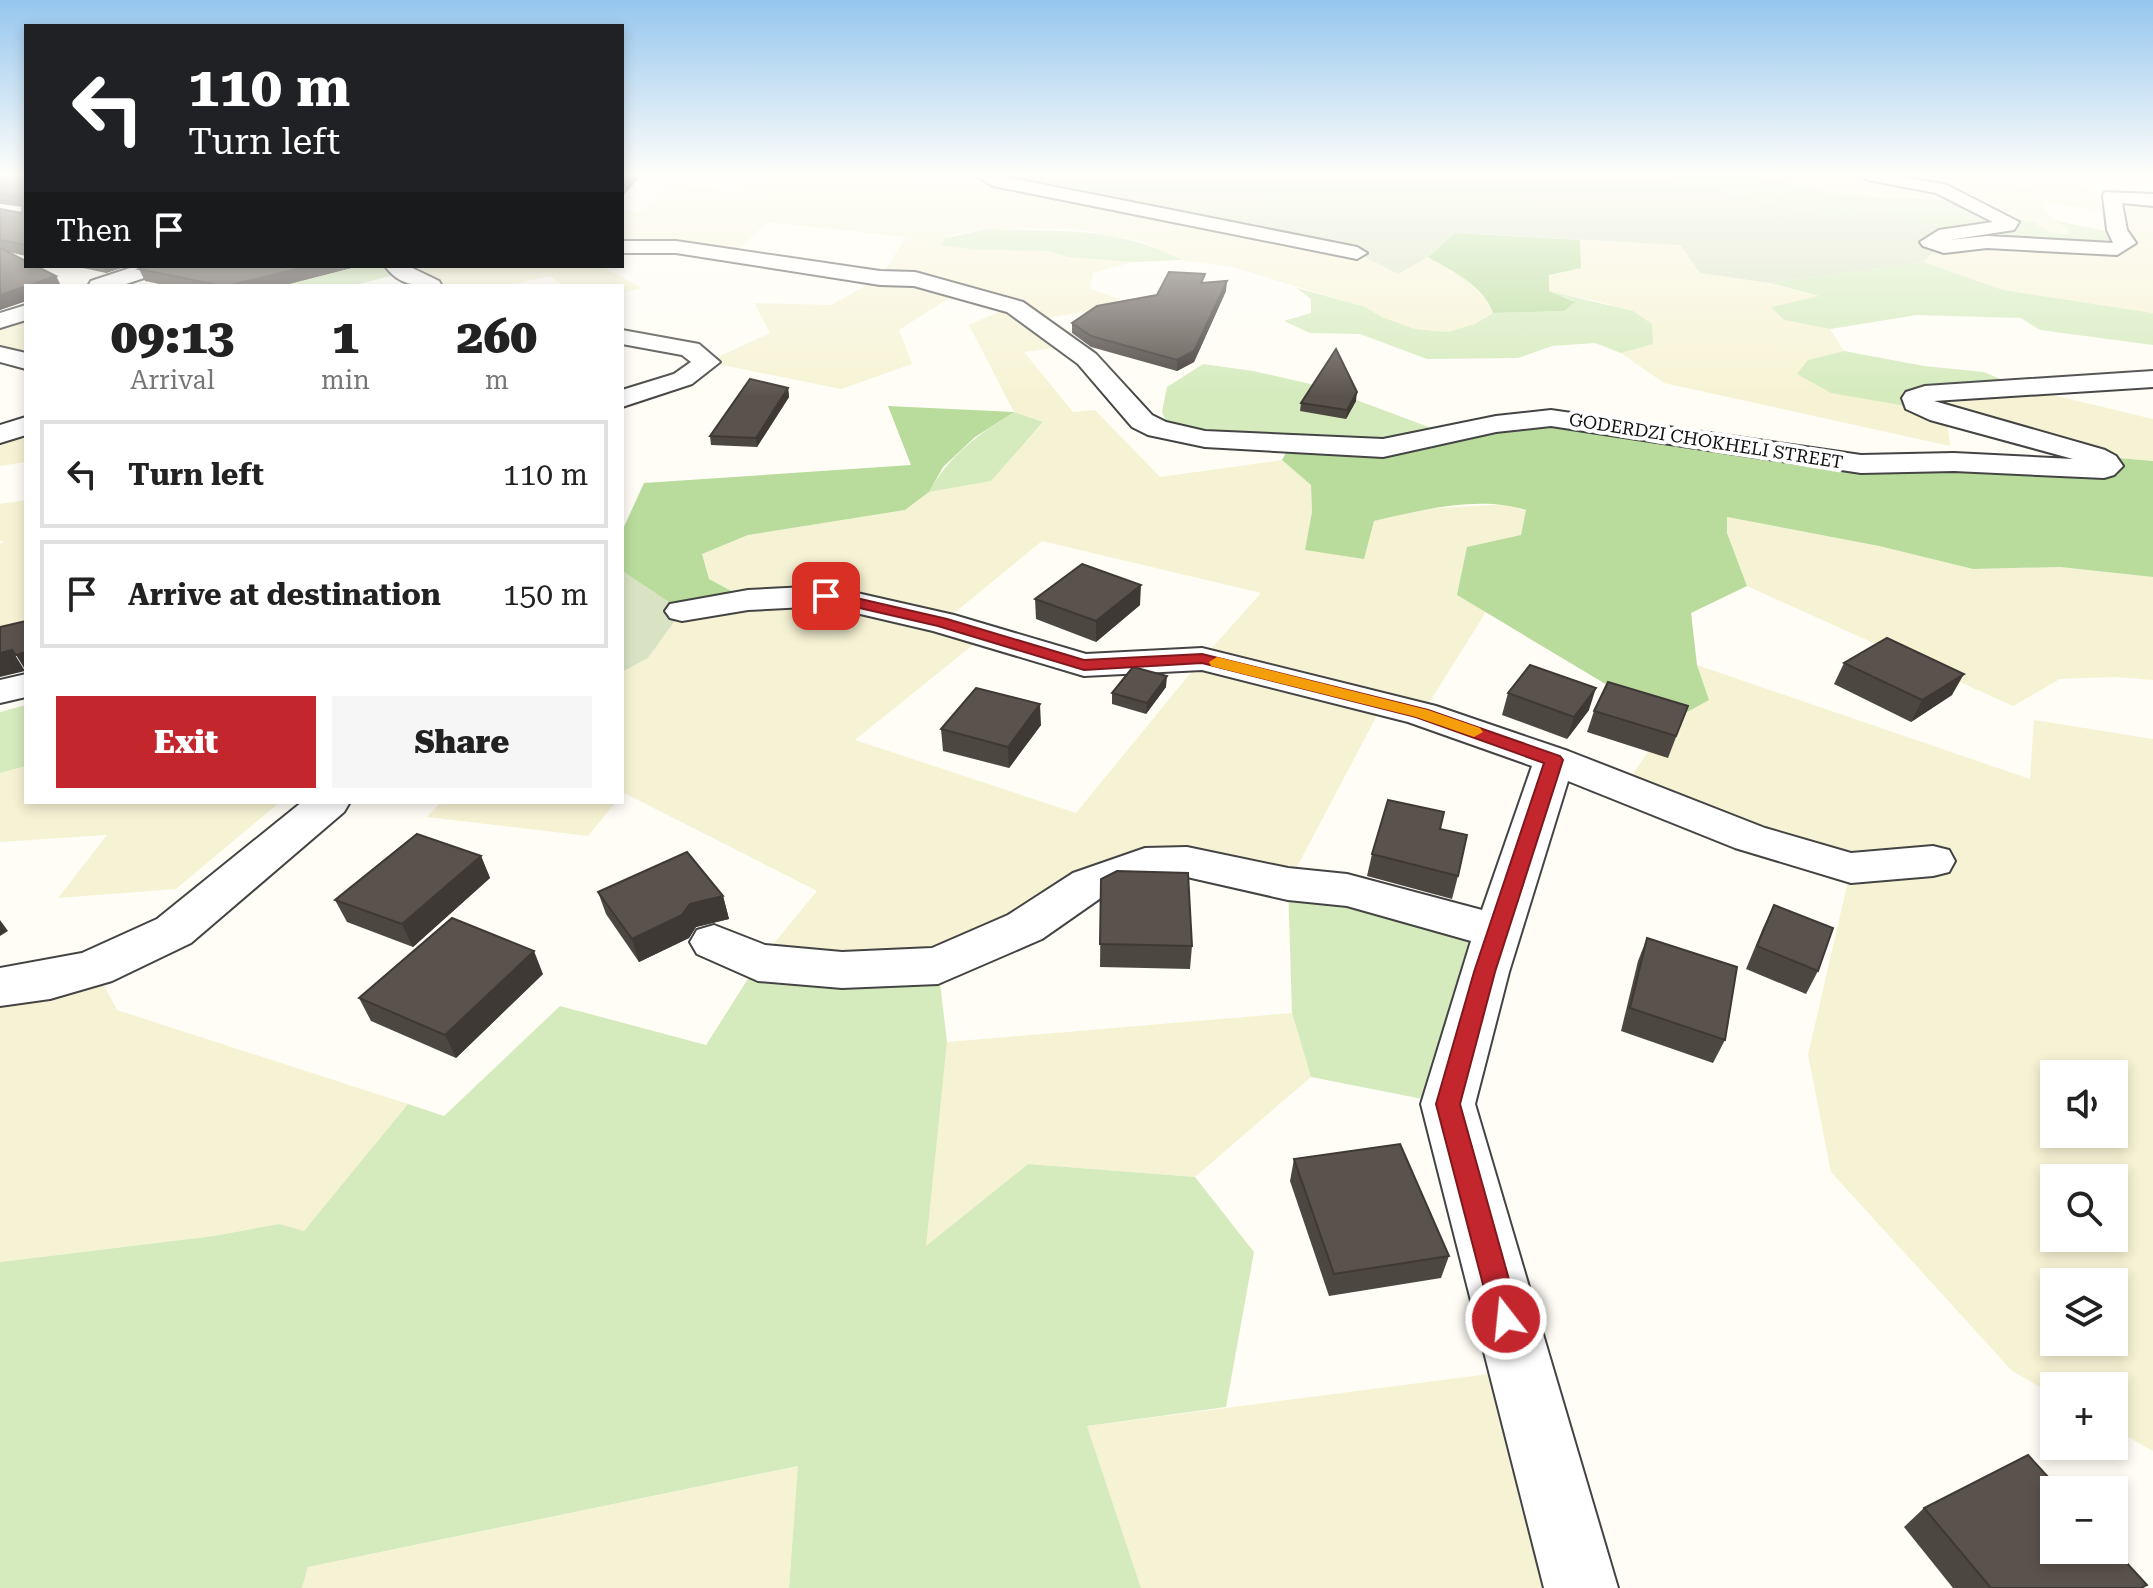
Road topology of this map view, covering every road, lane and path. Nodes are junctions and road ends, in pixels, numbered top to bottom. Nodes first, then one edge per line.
1 (690, 249) edge
2 (1337, 249) edge
3 (1357, 253) dead end
4 (151, 268) edge
5 (398, 268) edge
6 (105, 284) edge
7 (427, 284) edge
8 (24, 313) edge
9 (0, 321) edge
10 (624, 337) edge
11 (0, 354) edge
12 (24, 360) edge
13 (2153, 379) edge
14 (624, 398) edge
15 (24, 426) edge
16 (0, 435) edge
17 (682, 611) dead end
18 (24, 686) edge
19 (0, 692) edge
20 (1554, 760) junction
21 (327, 804) edge
22 (1933, 861) dead end
23 (1498, 932) junction
24 (714, 942) dead end
25 (0, 987) edge
26 (1581, 1588) edge

1 - 13 street, GODERDZI CHOKHELI STREET
2 - 3 street
4 - 6 street
5 - 7 street
8 - 9 street
10 - 14 street
11 - 12 street
15 - 16 street
17 - 20 street
18 - 19 street
20 - 22 street
20 - 23 street
21 - 25 street
23 - 24 street
23 - 26 street

